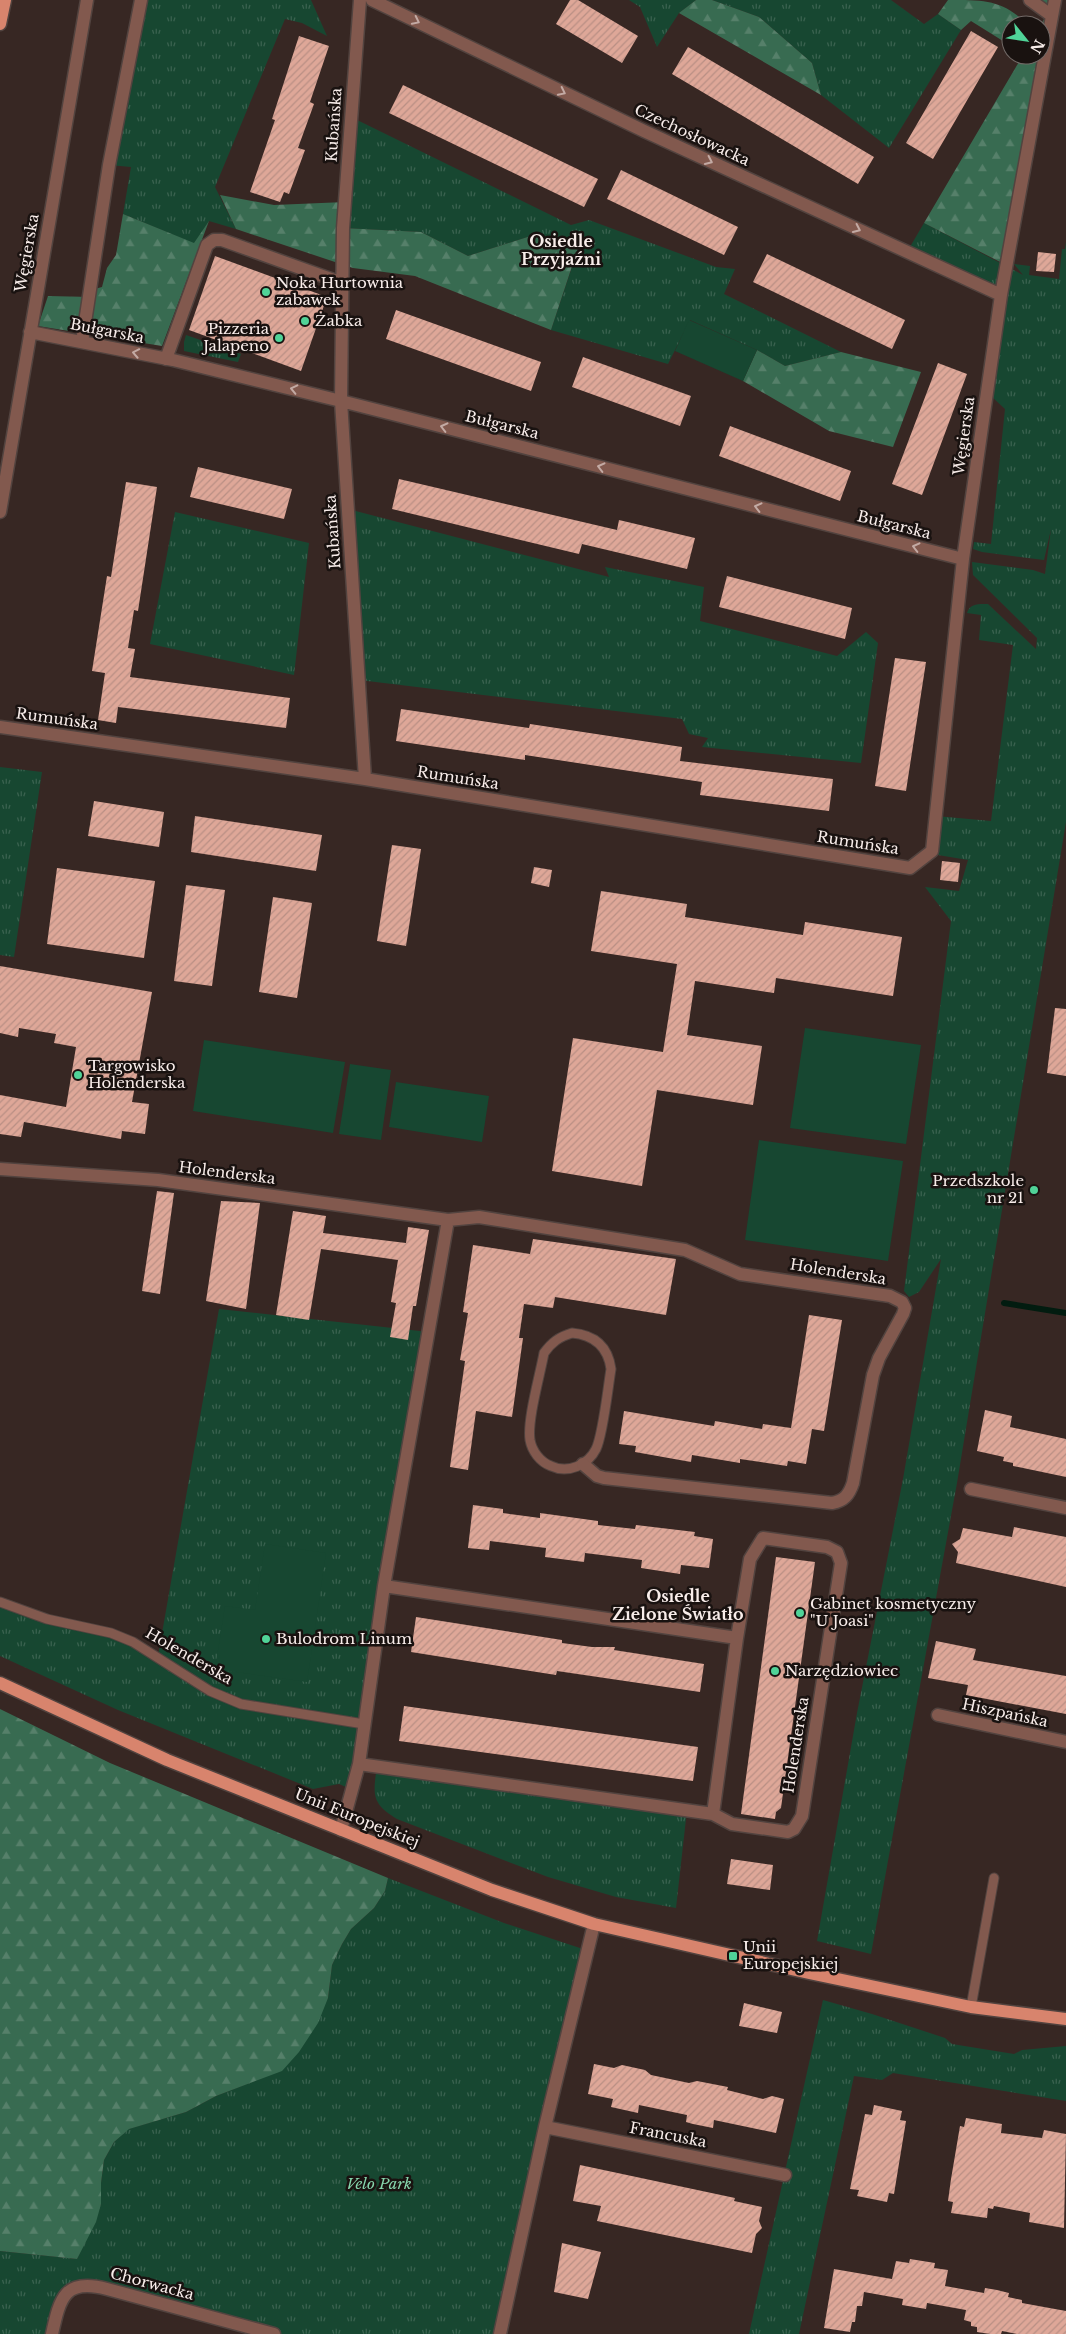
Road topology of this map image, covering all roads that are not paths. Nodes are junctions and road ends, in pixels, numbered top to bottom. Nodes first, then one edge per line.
1 (5, 0) edge
2 (87, 0) edge
3 (142, 0) edge
4 (360, 0) edge
5 (372, 0) edge
6 (1030, 0) edge
7 (1055, 0) edge
8 (1052, 16) junction
9 (0, 24) edge
10 (342, 283) junction
11 (1001, 295) junction
12 (30, 332) junction
13 (82, 342) junction
14 (166, 359) junction
15 (342, 401) junction
16 (0, 512) edge
17 (963, 559) junction
18 (0, 727) edge
19 (365, 779) junction
20 (910, 868) joint
21 (0, 1170) edge
22 (448, 1220) junction
23 (583, 1464) junction
24 (971, 1489) dead end
25 (1066, 1508) edge
26 (384, 1586) junction
27 (0, 1602) edge
28 (737, 1638) junction
29 (0, 1683) edge
30 (938, 1715) dead end
31 (364, 1724) junction
32 (1066, 1742) edge
33 (359, 1764) junction
34 (713, 1814) junction
35 (341, 1830) junction
36 (994, 1878) dead end
37 (594, 1924) junction
38 (971, 2007) junction
39 (1066, 2020) edge
40 (545, 2127) junction
41 (785, 2175) dead end
42 (52, 2334) edge
43 (274, 2334) edge
44 (500, 2334) edge

1 - 9 main road
2 - 12 street, Węgierska
3 - 13 street
4 - 10 street, Kubańska
5 -> 11 street, Czechosłowacka
6 - 8 street
7 - 8 street, Węgierska
8 - 11 street, Węgierska
10 - 14 street
10 - 15 street, Kubańska
11 - 17 street, Węgierska
12 - 13 street, Bułgarska
12 - 16 street, Węgierska
14 -> 13 street, Bułgarska
15 -> 14 street, Bułgarska
17 -> 15 street, Bułgarska
15 - 19 street, Kubańska
17 - 20 street, Węgierska
18 - 19 street, Rumuńska
19 - 20 street, Rumuńska
21 - 22 street, Holenderska
22 - 23 street, Holenderska
22 - 26 street
23 - 23 lane
24 - 25 street
26 - 28 street
26 - 31 street
27 - 31 lane, Holenderska
28 - 34 street, Holenderska
28 - 34 street, Holenderska
29 - 35 main road, Unii Europejskiej
30 - 32 street, Hiszpańska
31 - 33 street
33 - 34 street, Holenderska
33 - 35 street
35 - 37 main road, Unii Europejskiej
36 - 38 lane
37 - 38 main road, Unii Europejskiej
37 - 40 street
38 - 39 main road, Unii Europejskiej
40 - 41 street, Francuska
40 - 44 street
42 - 43 street, Chorwacka

